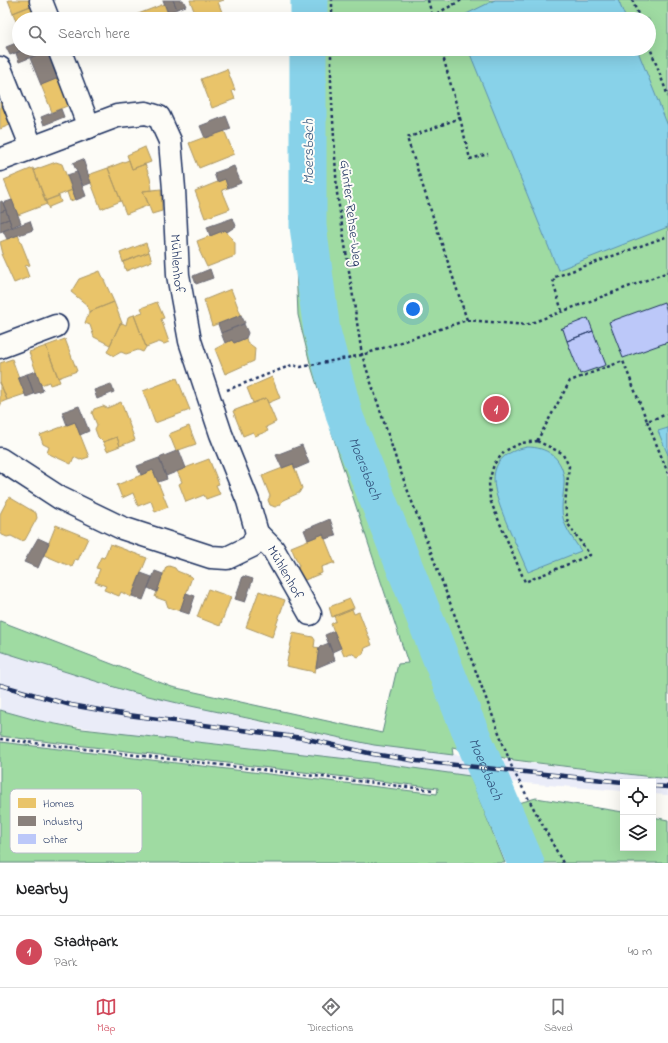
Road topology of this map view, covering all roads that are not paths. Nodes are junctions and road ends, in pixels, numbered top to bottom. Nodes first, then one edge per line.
1 (62, 56) edge
2 (0, 68) edge
3 (89, 127) junction
4 (32, 148) junction
5 (0, 160) edge
6 (56, 326) dead end
7 (0, 347) edge
8 (0, 459) edge
9 (257, 533) junction
10 (310, 614) dead end

1 - 3 street
2 - 4 street
3 - 4 street, Mühlenhof
3 - 9 street, Mühlenhof
4 - 5 street, Mühlenhof
6 - 7 street
8 - 9 street, Mühlenhof
9 - 10 street, Mühlenhof

